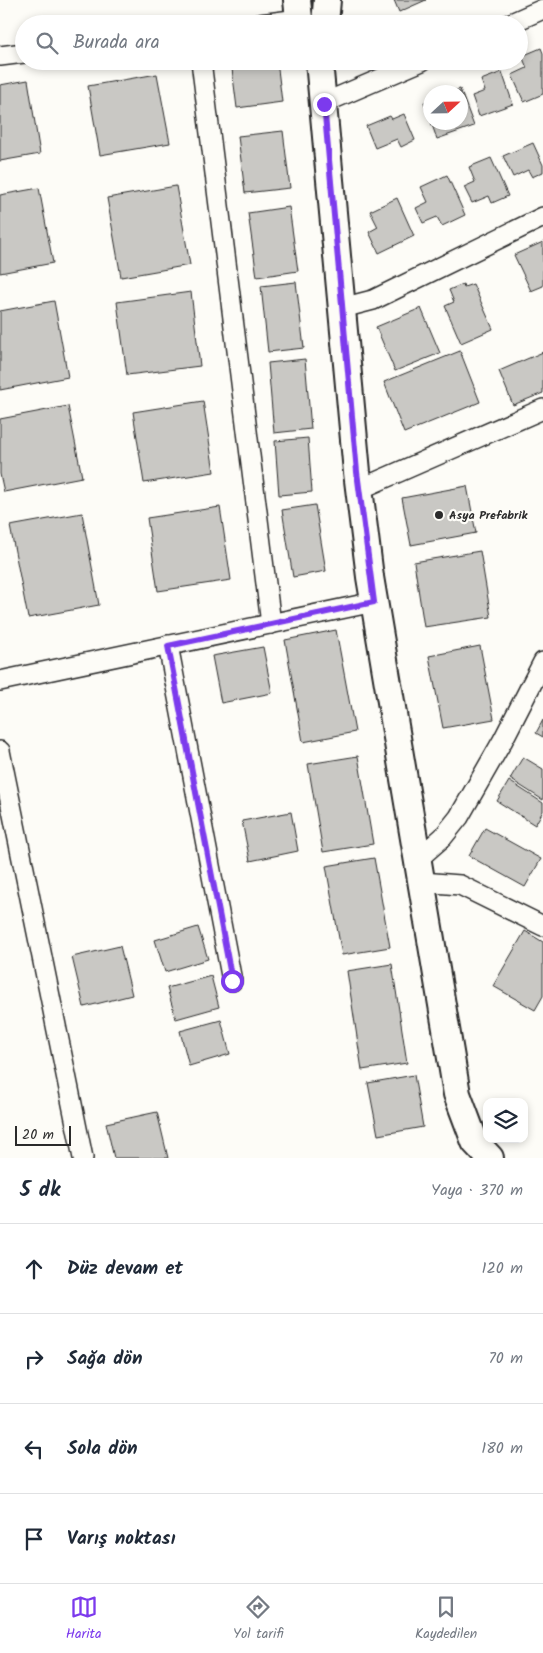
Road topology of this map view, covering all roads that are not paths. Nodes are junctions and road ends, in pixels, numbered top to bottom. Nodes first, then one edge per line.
1 (327, 0) edge
2 (543, 9) edge
3 (326, 15) edge
4 (528, 16) edge
5 (15, 54) edge
6 (0, 56) edge
7 (201, 70) edge
8 (320, 70) edge
9 (401, 70) edge
10 (324, 104) junction
11 (543, 217) edge
12 (342, 308) junction
13 (543, 409) edge
14 (360, 489) junction
15 (374, 602) junction
16 (271, 624) junction
17 (168, 646) junction
18 (543, 662) edge
19 (0, 681) edge
20 (0, 751) edge
21 (420, 871) junction
22 (543, 926) edge
23 (232, 981) dead end
24 (84, 1158) edge
25 (490, 1158) edge

1 - 3 street
2 - 4 street
5 - 6 street
7 - 16 street
8 - 10 street
9 - 10 street
10 - 12 street
11 - 12 street
12 - 14 street
13 - 14 street
14 - 15 street
15 - 16 street
15 - 21 street
16 - 17 street
17 - 19 street
17 - 23 street
18 - 21 street
20 - 24 street
21 - 22 street
21 - 25 street

